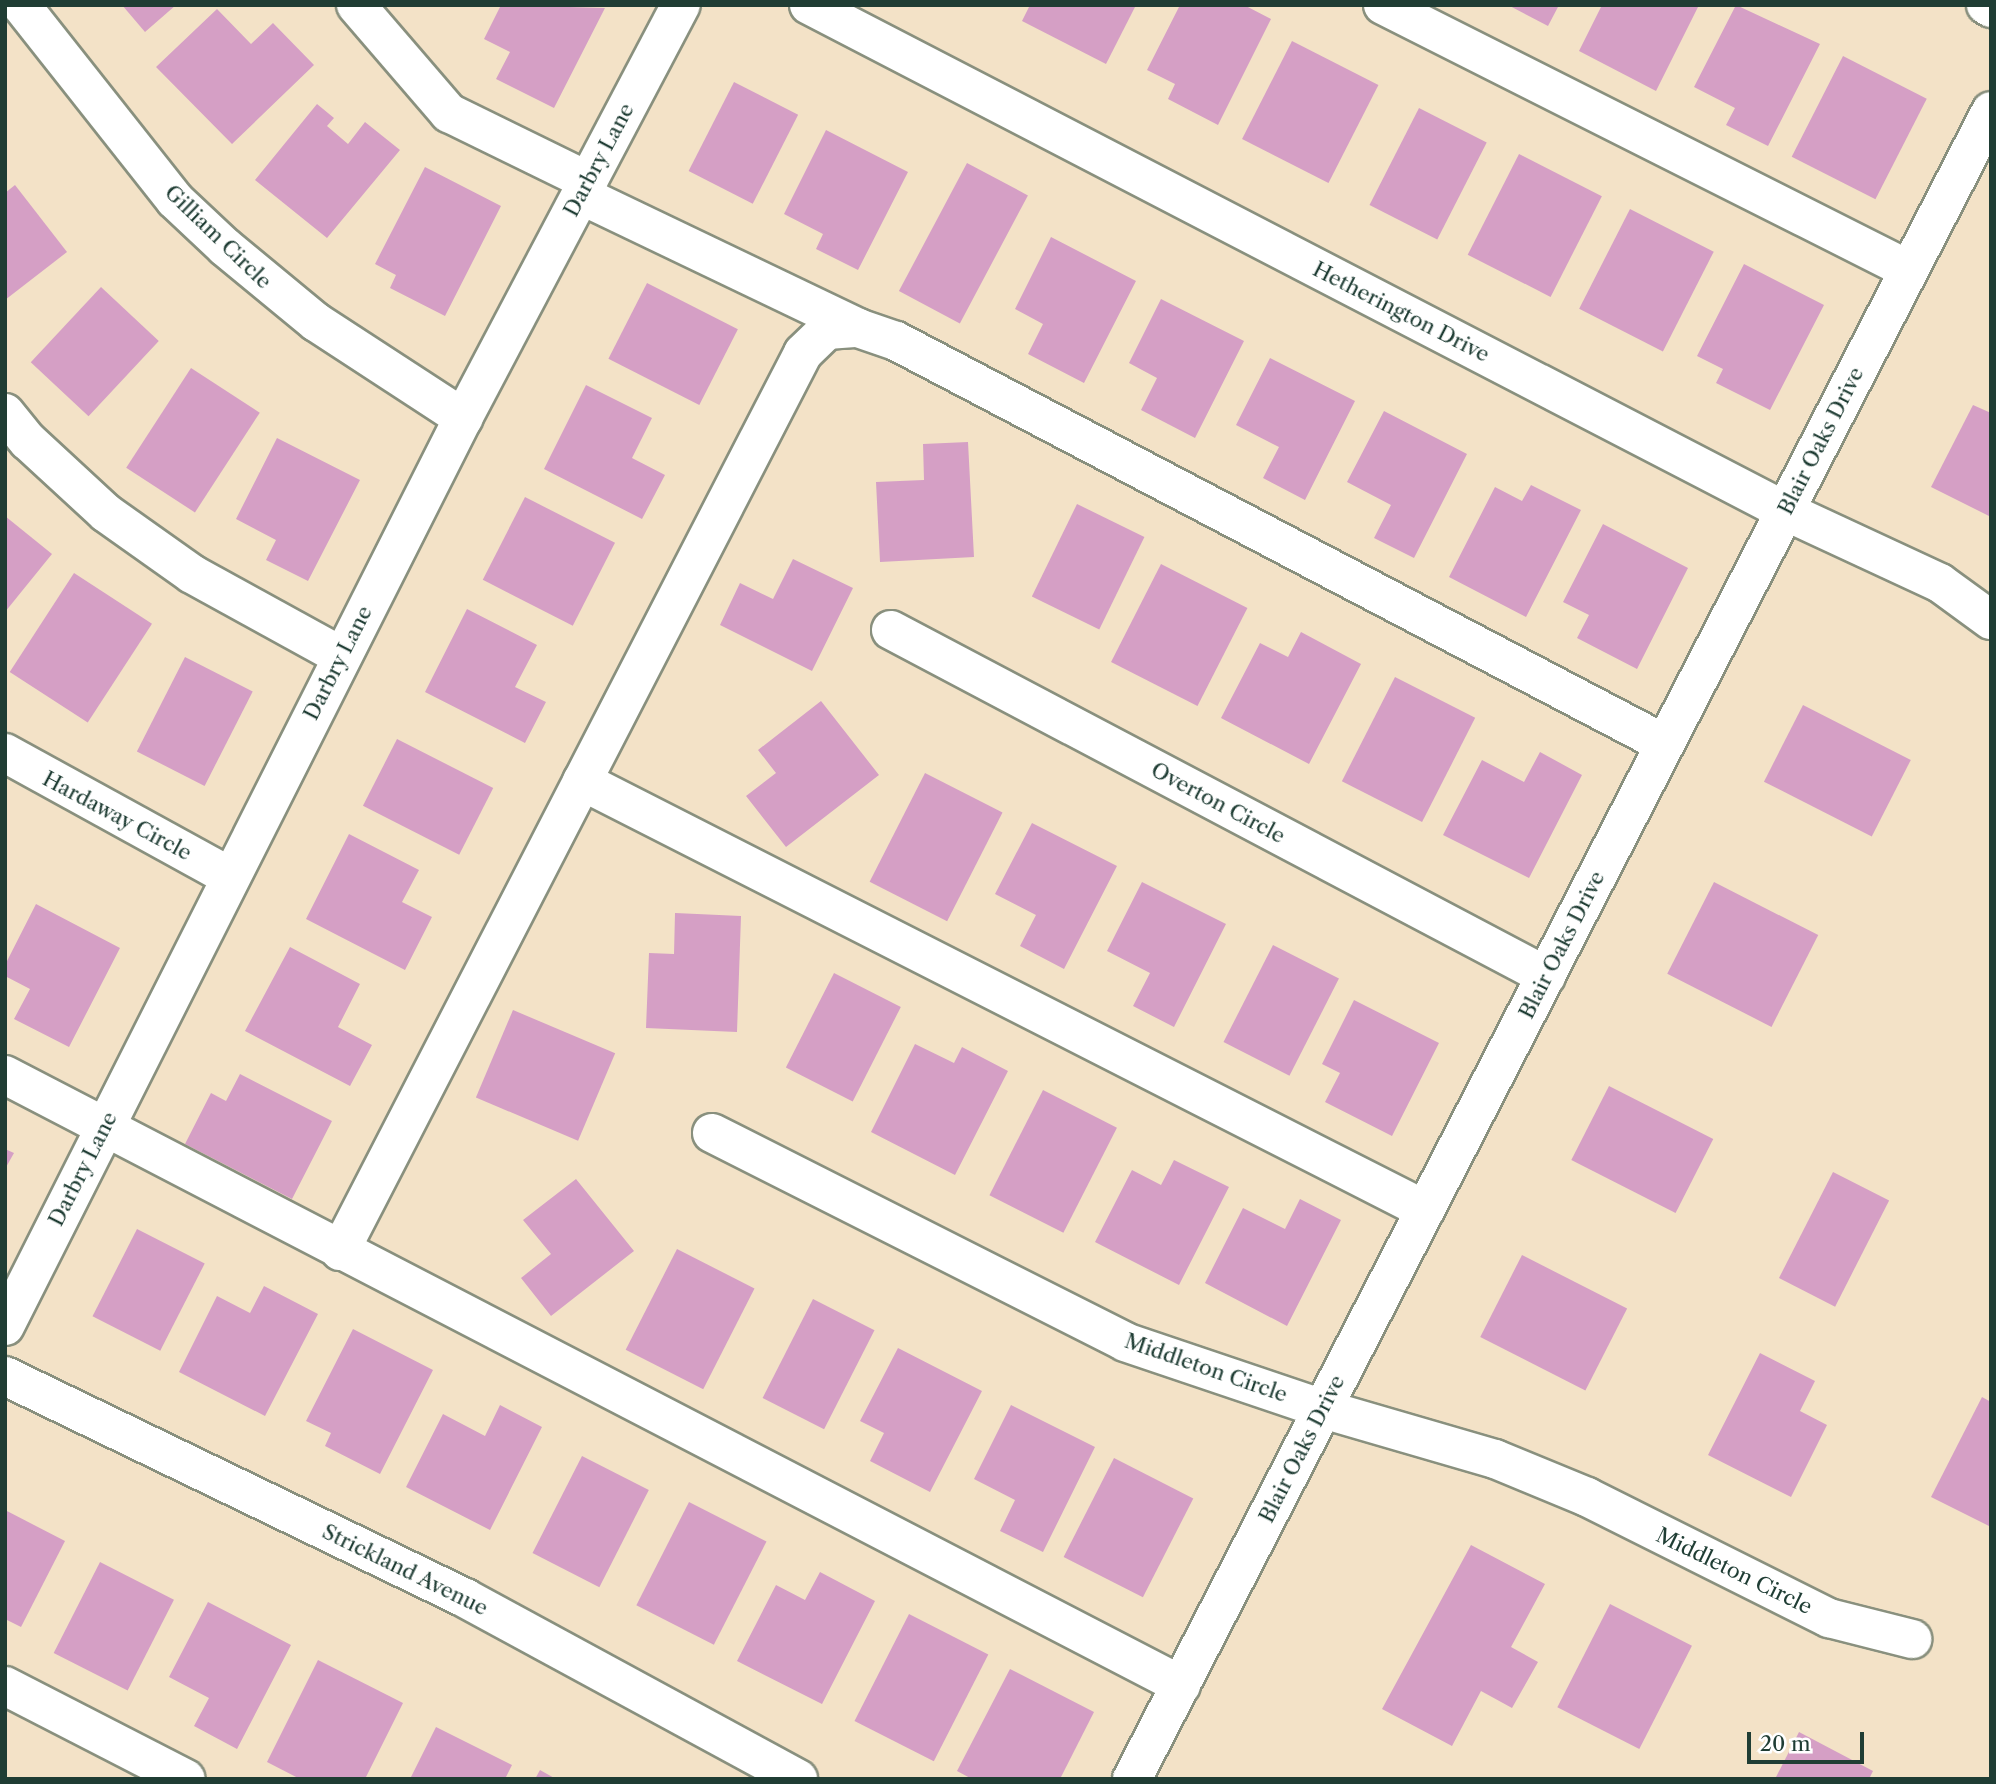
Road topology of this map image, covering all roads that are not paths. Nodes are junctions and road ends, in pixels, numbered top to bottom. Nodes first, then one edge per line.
1 (21, 5) edge
2 (356, 5) edge
3 (681, 5) edge
4 (809, 5) edge
5 (1383, 5) edge
6 (1991, 111) edge
7 (584, 188) junction
8 (1909, 270) junction
9 (858, 328) junction
10 (5, 412) edge
11 (463, 418) junction
12 (1785, 511) junction
13 (1991, 620) edge
14 (891, 630) dead end
15 (341, 656) junction
16 (1665, 744) junction
17 (5, 753) edge
18 (582, 781) junction
19 (229, 876) junction
20 (1546, 976) junction
21 (5, 1075) edge
22 (103, 1129) junction
23 (712, 1133) dead end
24 (1425, 1210) junction
25 (340, 1251) junction
26 (5, 1326) edge
27 (5, 1376) edge
28 (1323, 1409) junction
29 (1912, 1639) dead end
30 (1181, 1685) junction
31 (5, 1686) edge
32 (186, 1779) edge
33 (798, 1779) edge
34 (1132, 1779) edge

1 - 11 street, Gilliam Circle
2 - 7 street
3 - 7 street, Darbry Lane
4 - 12 street, Hetherington Drive
5 - 8 street
6 - 8 street, Blair Oaks Drive
7 - 9 street
7 - 11 street, Darbry Lane
8 - 12 street, Blair Oaks Drive
9 - 16 street
9 - 18 street
10 - 15 street
11 - 15 street, Darbry Lane
12 - 13 street, Hetherington Drive
12 - 16 street, Blair Oaks Drive
14 - 20 street, Overton Circle
15 - 19 street, Darbry Lane
16 - 20 street, Blair Oaks Drive
17 - 19 street, Hardaway Circle
18 - 24 street
18 - 25 street
19 - 22 street, Darbry Lane
20 - 24 street, Blair Oaks Drive
21 - 22 street
22 - 25 street
22 - 26 street, Darbry Lane
23 - 28 street, Middleton Circle
24 - 28 street, Blair Oaks Drive
25 - 30 street
27 - 33 street, Strickland Avenue
28 - 29 street, Middleton Circle
28 - 30 street, Blair Oaks Drive
30 - 34 street, Blair Oaks Drive
31 - 32 street

